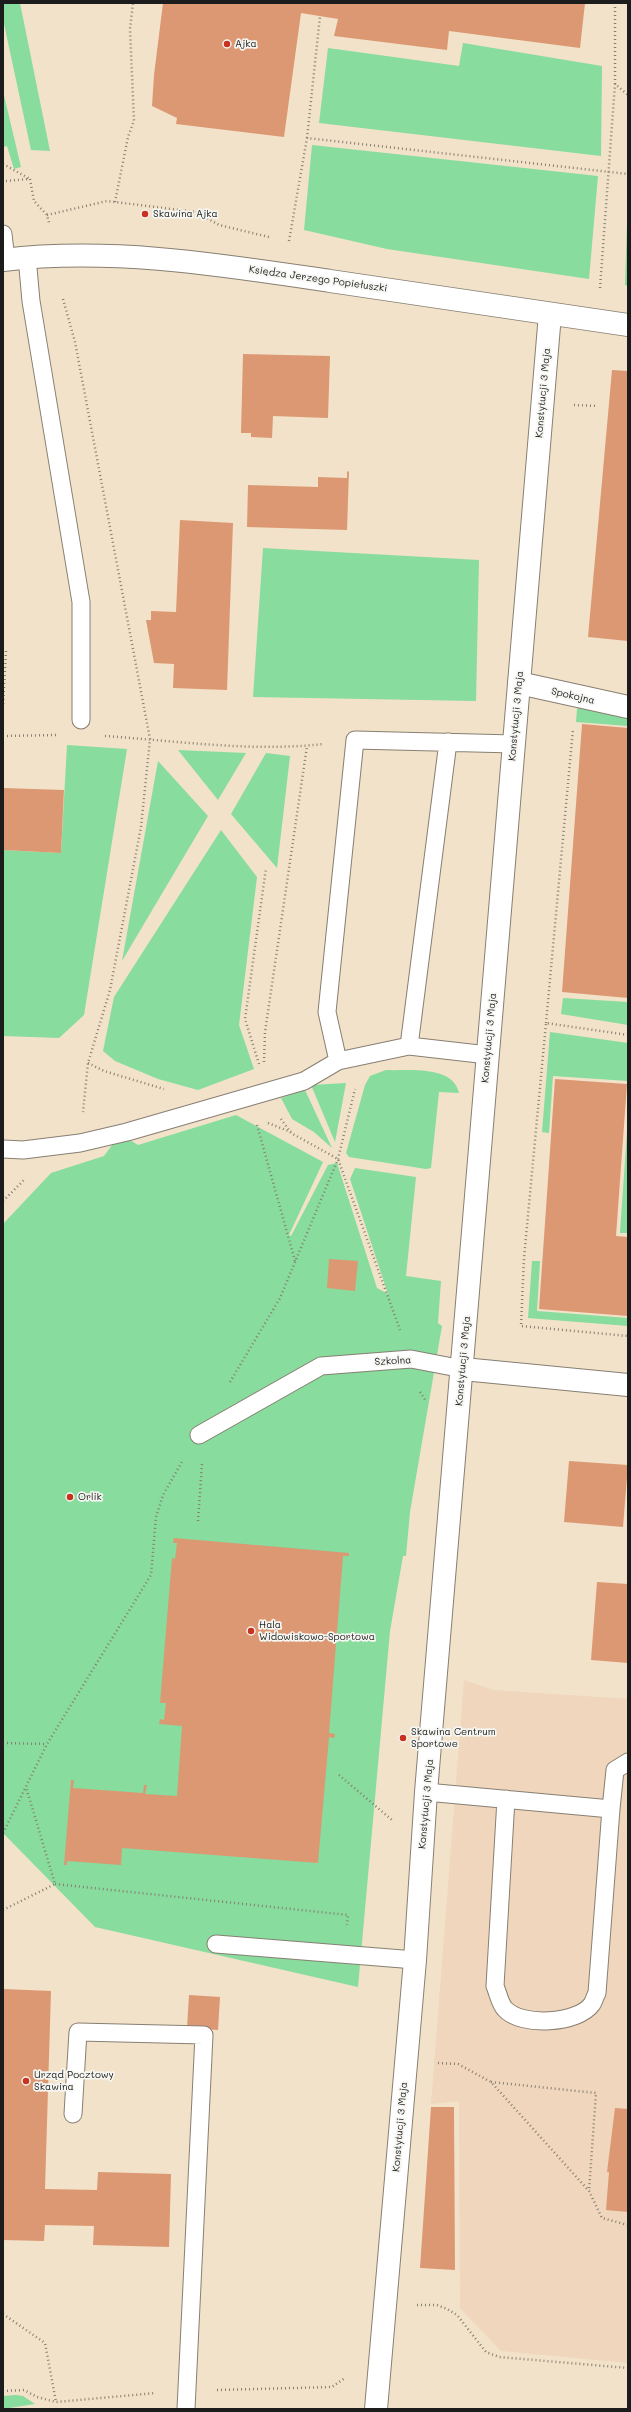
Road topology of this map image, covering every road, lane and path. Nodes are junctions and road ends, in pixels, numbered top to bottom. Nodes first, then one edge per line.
1 (133, 3) edge
2 (615, 3) edge
3 (320, 16) dead end
4 (615, 84) junction
5 (628, 94) edge
6 (306, 138) junction
7 (3, 164) edge
8 (608, 171) junction
9 (628, 174) edge
10 (30, 179) junction
11 (6, 181) dead end
12 (115, 202) junction
13 (196, 212) dead end
14 (3, 234) edge
15 (289, 241) dead end
16 (12, 259) edge
17 (63, 293) dead end
18 (600, 293) dead end
19 (550, 314) junction
20 (628, 325) edge
21 (567, 404) dead end
22 (598, 406) dead end
23 (3, 650) edge
24 (519, 683) junction
25 (3, 707) edge
26 (628, 707) edge
27 (81, 720) dead end
28 (573, 725) dead end
29 (150, 740) junction
30 (355, 740) junction
31 (448, 742) junction
32 (514, 744) junction
33 (307, 746) junction
34 (266, 868) dead end
35 (546, 1023) junction
36 (628, 1034) edge
37 (410, 1046) junction
38 (364, 1056) junction
39 (488, 1056) junction
40 (338, 1061) junction
41 (88, 1063) junction
42 (169, 1091) dead end
43 (221, 1105) junction
44 (278, 1113) dead end
45 (255, 1117) junction
46 (291, 1133) junction
47 (80, 1143) junction
48 (3, 1149) edge
49 (338, 1158) junction
50 (295, 1262) dead end
51 (396, 1320) dead end
52 (628, 1336) edge
53 (462, 1369) junction
54 (628, 1385) edge
55 (199, 1435) dead end
56 (202, 1459) dead end
57 (198, 1521) dead end
58 (3, 1743) edge
59 (628, 1762) edge
60 (339, 1775) dead end
61 (26, 1787) junction
62 (426, 1792) junction
63 (506, 1799) junction
64 (611, 1809) junction
65 (395, 1823) dead end
66 (3, 1833) edge
67 (55, 1884) junction
68 (3, 1910) edge
69 (216, 1944) dead end
70 (344, 1955) junction
71 (415, 1960) junction
72 (430, 2062) dead end
73 (491, 2082) junction
74 (73, 2114) dead end
75 (589, 2191) junction
76 (628, 2225) edge
77 (411, 2306) dead end
78 (3, 2314) edge
79 (628, 2368) edge
80 (349, 2376) dead end
81 (3, 2391) edge
82 (186, 2391) junction
83 (56, 2402) junction
84 (186, 2409) edge
85 (376, 2409) edge

1 - 12 path
2 - 4 path
3 - 6 path
4 - 5 path
4 - 8 path
6 - 8 path
6 - 15 path
7 - 10 path
8 - 9 path
8 - 18 path
10 - 11 path
10 - 12 path
12 - 13 path
14 - 16 lane
16 - 19 street, Księdza Jerzego Popiełuszki
16 - 27 lane
17 - 29 path
19 - 20 street, Księdza Jerzego Popiełuszki
19 - 24 street, Konstytucji 3 Maja
21 - 22 path
23 - 25 path
24 - 26 street, Spokojna
24 - 32 street, Konstytucji 3 Maja
28 - 35 path
29 - 33 path
29 - 41 path
30 - 31 lane
30 - 33 path
30 - 40 lane
31 - 32 lane
31 - 37 lane
32 - 39 street, Konstytucji 3 Maja
33 - 34 path
35 - 36 path
35 - 52 path
37 - 38 lane
37 - 39 lane
38 - 40 lane
38 - 49 path
39 - 53 street, Konstytucji 3 Maja
40 - 43 lane
41 - 42 path
41 - 47 path
43 - 45 path
43 - 47 lane
44 - 46 path
45 - 46 path
45 - 50 path
46 - 49 path
47 - 48 lane
49 - 51 path
53 - 54 street, Szkolna
53 - 55 lane, Szkolna
53 - 62 street, Konstytucji 3 Maja
56 - 57 path
58 - 61 path
59 - 64 lane
60 - 65 path
61 - 66 path
61 - 67 path
62 - 63 lane
62 - 71 street, Konstytucji 3 Maja
63 - 64 lane
63 - 64 lane
67 - 68 path
67 - 70 path
69 - 70 lane
70 - 71 lane
71 - 85 street, Konstytucji 3 Maja
72 - 73 path
73 - 75 path
73 - 75 path
74 - 82 lane
75 - 76 path
77 - 79 path
78 - 83 path
80 - 82 path
81 - 83 path
82 - 83 path
82 - 84 lane

